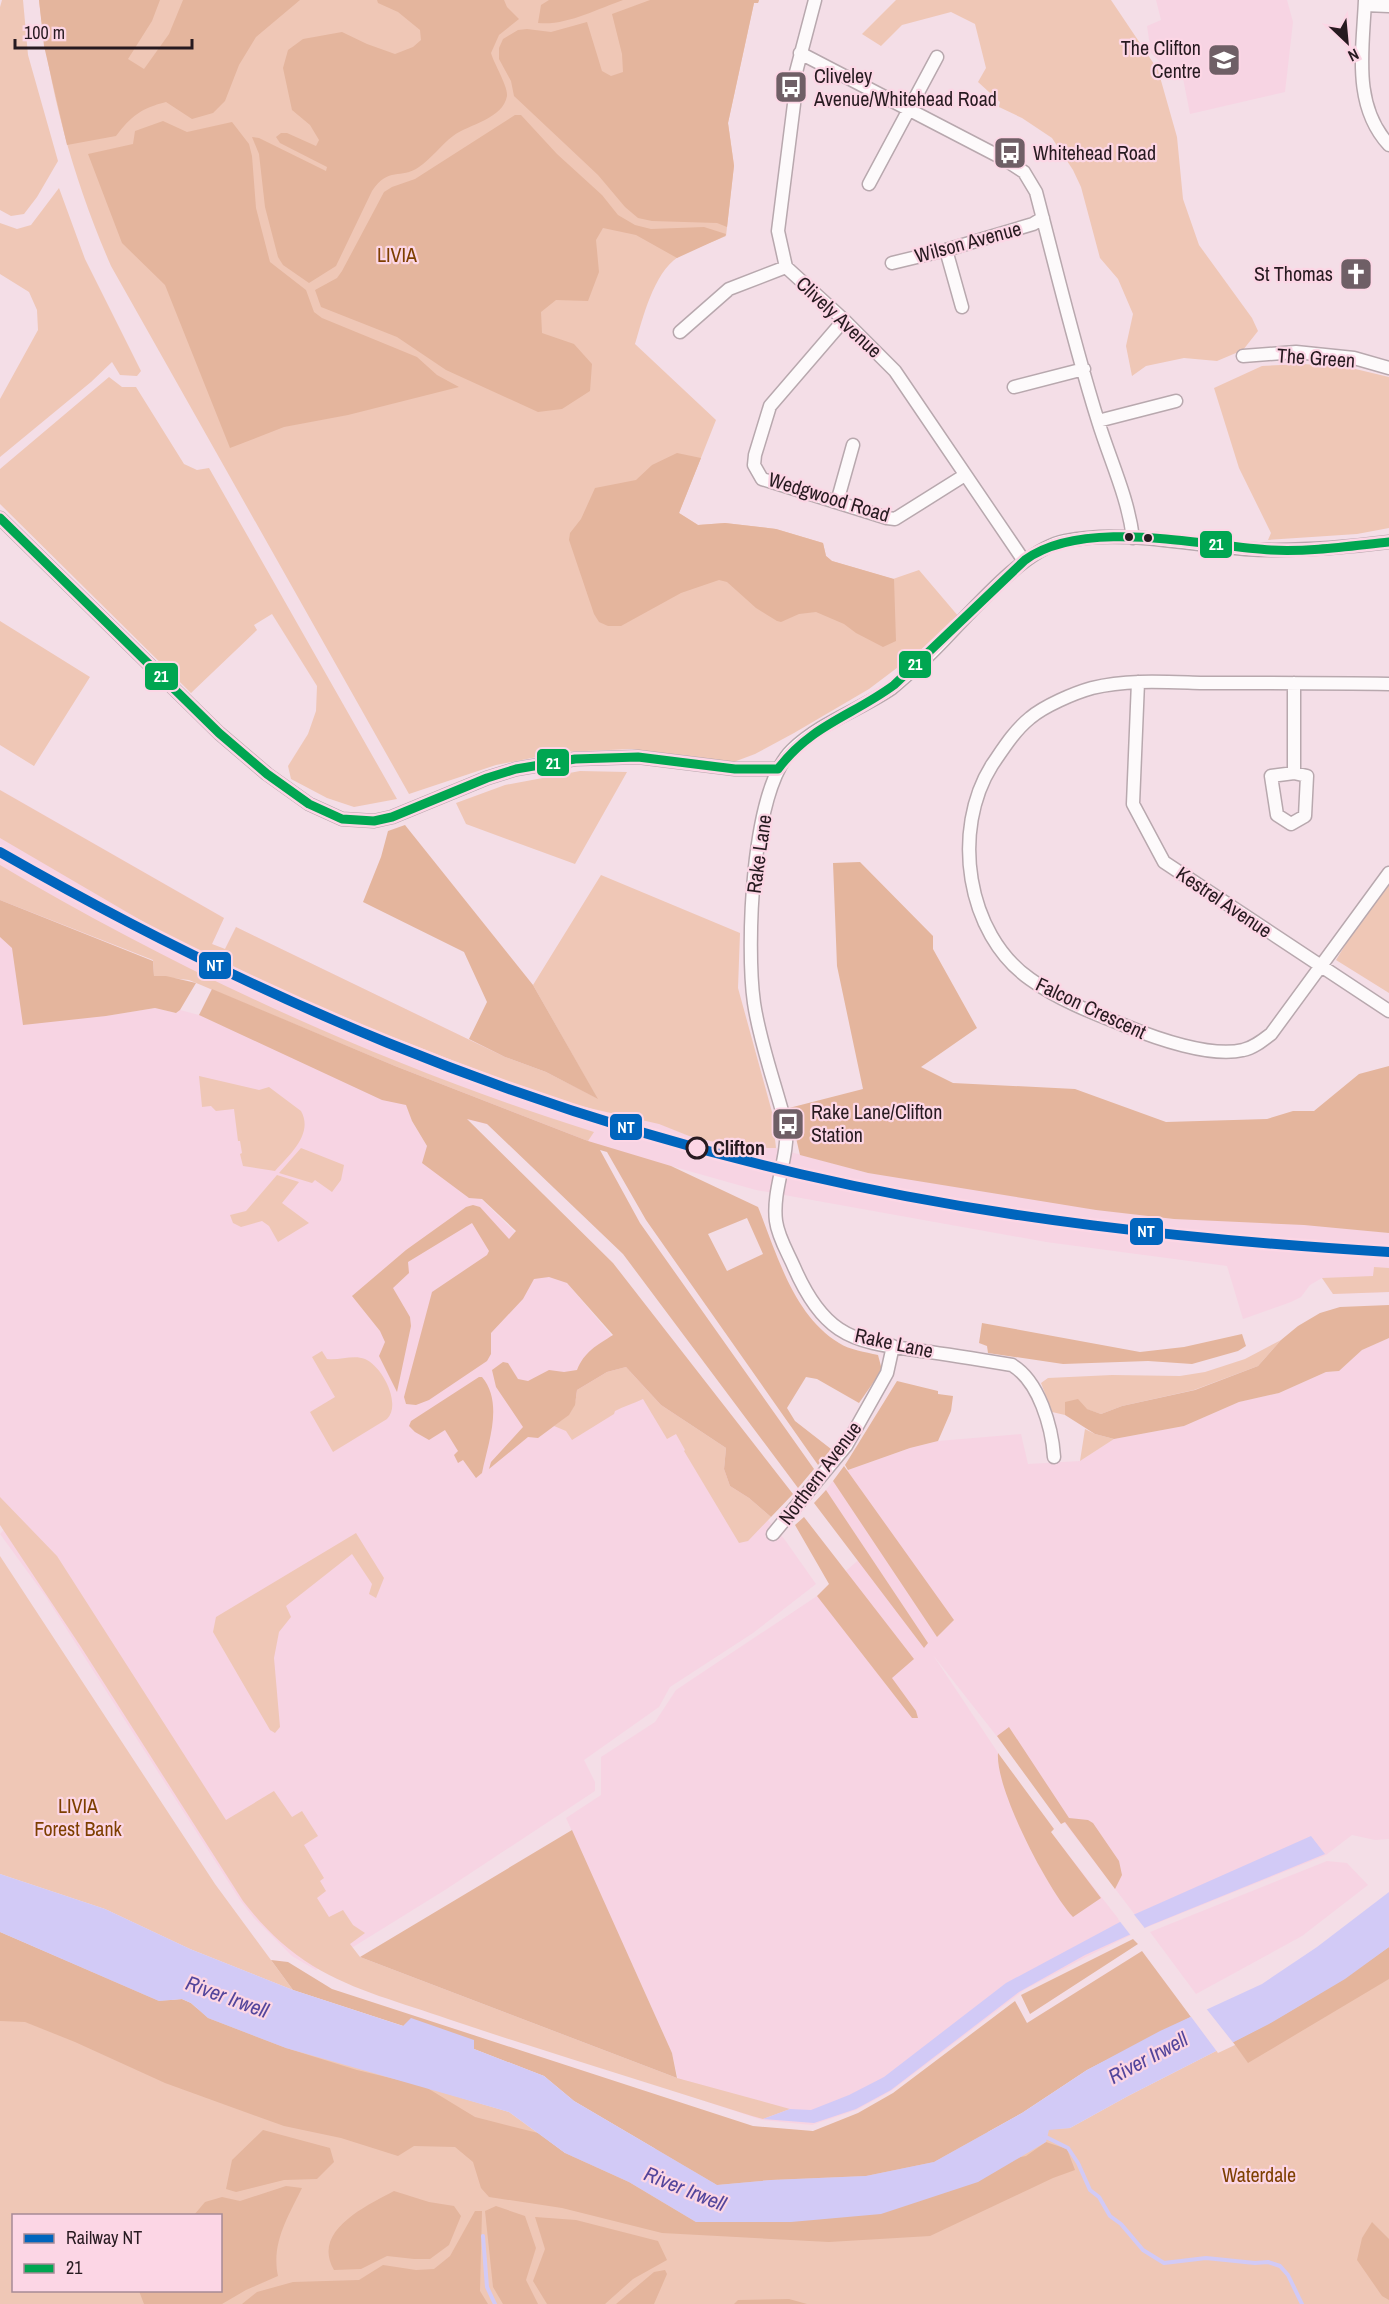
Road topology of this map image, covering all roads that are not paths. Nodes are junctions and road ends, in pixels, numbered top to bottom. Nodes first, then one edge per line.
1 (815, 0) edge
2 (1365, 2) edge
3 (1389, 6) edge
4 (800, 53) junction
5 (937, 57) dead end
6 (908, 110) junction
7 (1389, 145) edge
8 (869, 184) dead end
9 (1043, 218) junction
10 (946, 250) junction
11 (892, 263) dead end
12 (786, 267) junction
13 (962, 307) dead end
14 (844, 320) junction
15 (680, 332) dead end
16 (1243, 356) dead end
17 (1389, 368) edge
18 (1084, 369) junction
19 (1014, 387) dead end
20 (1176, 401) dead end
21 (1098, 421) junction
22 (854, 445) dead end
23 (965, 475) junction
24 (837, 502) junction
25 (0, 519) edge
26 (1133, 538) junction
27 (1389, 542) edge
28 (1024, 561) junction
29 (1138, 682) junction
30 (1294, 683) junction
31 (1389, 684) edge
32 (778, 769) junction
33 (1294, 773) dead end
34 (1389, 873) edge
35 (1321, 966) junction
36 (1389, 1011) edge
37 (893, 1346) junction
38 (1054, 1457) dead end
39 (773, 1534) dead end

1 - 4 street, Clively Avenue
2 - 3 street
2 - 7 street
4 - 6 street
4 - 12 street, Clively Avenue
5 - 6 street
6 - 8 street
6 - 9 street
9 - 10 street, Wilson Avenue
9 - 18 street
10 - 11 street, Wilson Avenue
10 - 13 street
12 - 14 street, Clively Avenue
12 - 15 street
14 - 23 street, Clively Avenue
14 - 24 street, Wedgwood Road
16 - 17 street, The Green
18 - 19 street
18 - 21 street
20 - 21 street
21 - 26 street
22 - 24 street
23 - 24 street, Wedgwood Road
23 - 28 street, Clively Avenue
25 - 32 street
26 - 27 street, Rake Lane
26 - 28 street, Rake Lane
28 - 32 street, Rake Lane
29 - 30 street, Falcon Crescent
29 - 35 street, Kestrel Avenue
29 - 35 street, Falcon Crescent
30 - 31 street, Falcon Crescent
30 - 33 street
32 - 37 street, Rake Lane
34 - 35 street, Falcon Crescent
35 - 36 street, Kestrel Avenue
37 - 38 street, Rake Lane
37 - 39 street, Northern Avenue

